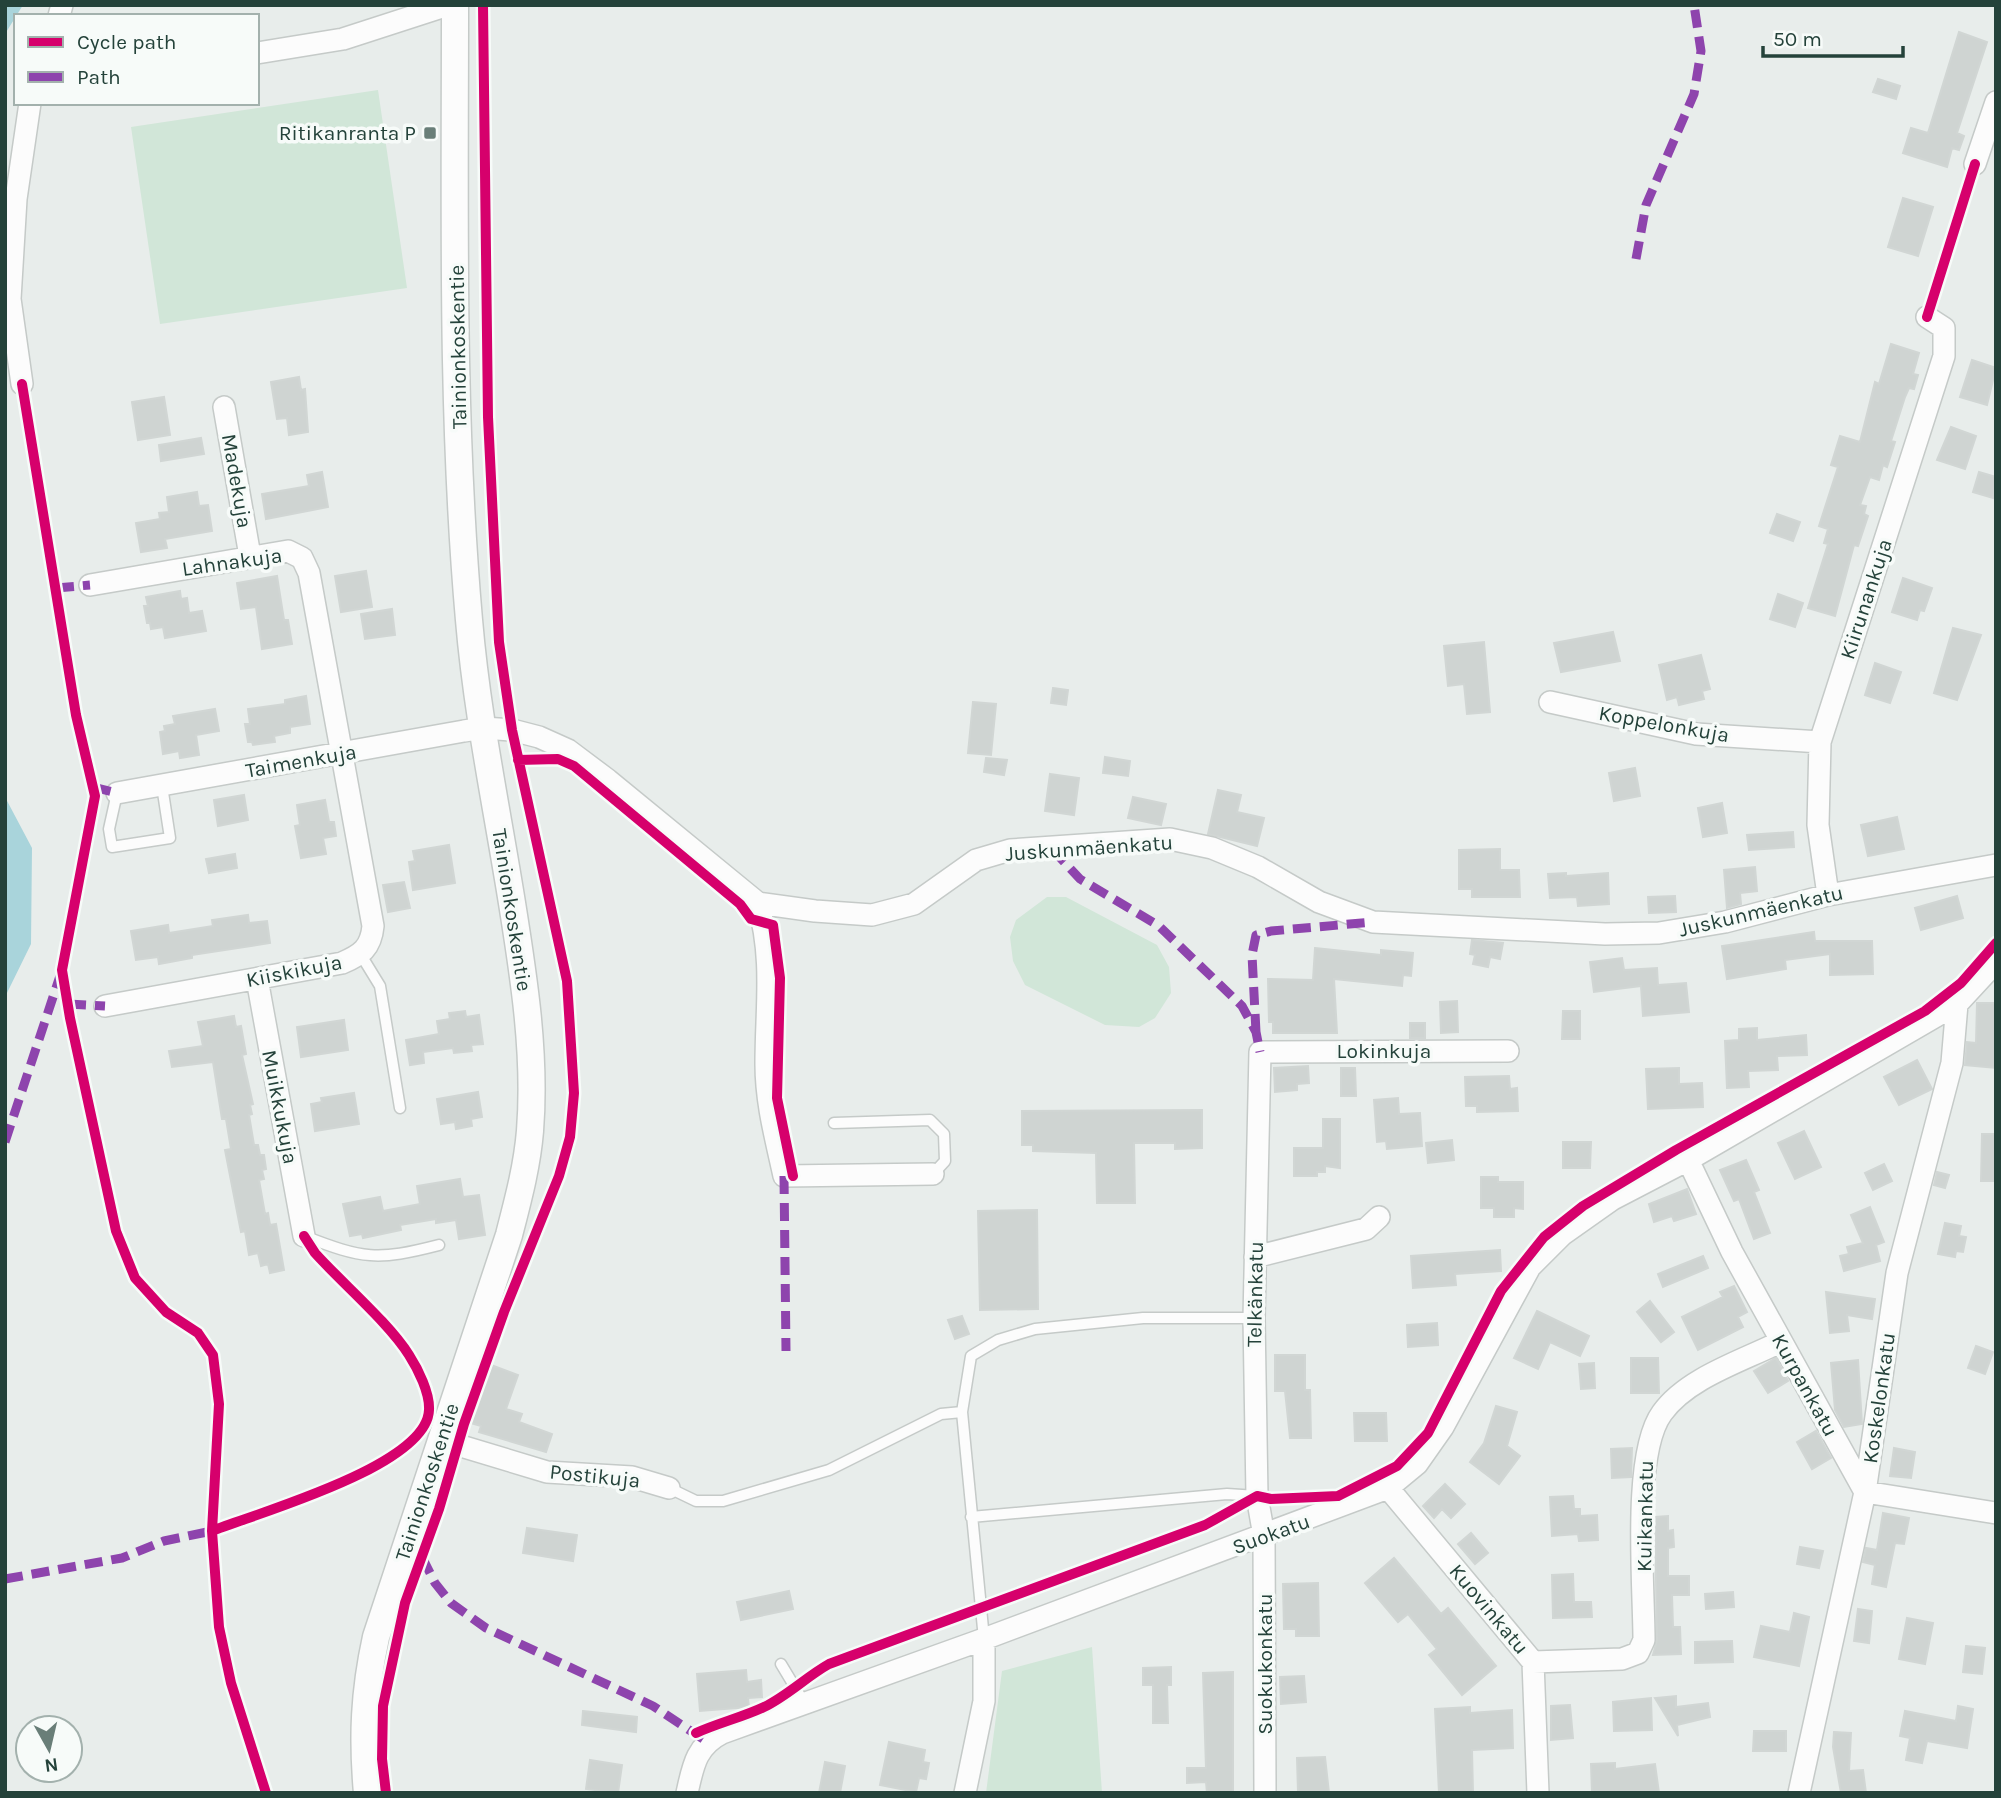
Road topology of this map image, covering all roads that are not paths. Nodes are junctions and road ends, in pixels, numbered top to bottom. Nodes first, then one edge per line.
1 (448, 5) edge
2 (455, 5) edge
3 (259, 53) edge
4 (1996, 102) edge
5 (30, 105) edge
6 (1975, 164) dead end
7 (1927, 317) dead end
8 (22, 384) dead end
9 (224, 407) dead end
10 (250, 556) junction
11 (90, 585) dead end
12 (1550, 702) dead end
13 (484, 728) junction
14 (1820, 743) junction
15 (341, 753) junction
16 (162, 786) junction
17 (117, 793) joint
18 (1996, 865) edge
19 (1828, 895) junction
20 (758, 903) junction
21 (361, 955) junction
22 (1996, 962) edge
23 (257, 979) junction
24 (1957, 1004) junction
25 (105, 1006) dead end
26 (1508, 1051) dead end
27 (1260, 1052) joint
28 (400, 1108) dead end
29 (834, 1123) dead end
30 (1688, 1160) junction
31 (933, 1174) joint
32 (1379, 1217) dead end
33 (304, 1236) joint
34 (439, 1245) dead end
35 (1255, 1258) junction
36 (1254, 1318) junction
37 (1780, 1342) junction
38 (962, 1412) junction
39 (441, 1440) junction
40 (669, 1488) joint
41 (1388, 1488) junction
42 (1865, 1492) junction
43 (1256, 1496) junction
44 (1996, 1513) edge
45 (971, 1517) junction
46 (1264, 1536) junction
47 (984, 1639) junction
48 (1533, 1662) junction
49 (781, 1664) dead end
50 (805, 1704) junction
51 (1799, 1792) edge
52 (366, 1793) edge
53 (687, 1793) edge
54 (965, 1793) edge
55 (1265, 1793) edge
56 (1538, 1793) edge

1 - 3 street
2 - 13 street, Tainionkoskentie
4 - 6 street
5 - 8 street
7 - 14 street, Kiirunankuja
9 - 10 street, Madekuja
10 - 11 street, Lahnakuja
10 - 15 street, Lahnakuja
12 - 14 street, Koppelonkuja
13 - 15 street, Taimenkuja
13 - 20 street
13 - 39 street, Tainionkoskentie
14 - 19 street, Kiirunankuja
15 - 16 street, Taimenkuja
15 - 21 street, Kiiskikuja
16 - 17 street, Taimenkuja
16 - 17 lane
18 - 19 street, Juskunmäenkatu
19 - 20 street, Juskunmäenkatu
20 - 31 street
21 - 23 street, Kiiskikuja
21 - 28 lane
22 - 24 street, Suokatu
23 - 25 street, Kiiskikuja
23 - 33 street, Muikkukuja
24 - 30 street, Suokatu
24 - 42 street, Koskelonkatu
26 - 27 street, Lokinkuja
27 - 35 street, Telkänkatu
29 - 31 lane
30 - 37 street, Kurpankatu
30 - 41 street, Suokatu
32 - 35 street
33 - 34 lane
35 - 36 street, Telkänkatu
36 - 38 lane
36 - 43 street, Telkänkatu
37 - 42 street, Kurpankatu
37 - 48 street, Kuikankatu
38 - 40 lane
38 - 45 lane
39 - 40 street, Postikuja
39 - 52 street, Tainionkoskentie
41 - 46 street, Suokatu
41 - 48 street, Kuovinkatu
42 - 44 street
42 - 51 street, Koskelonkatu
43 - 45 lane
43 - 46 street, Telkänkatu
45 - 47 lane
46 - 47 street, Suokatu
46 - 55 street, Suokukonkatu
47 - 50 street, Suokatu
47 - 54 street
48 - 56 street, Kuovinkatu
49 - 50 lane
50 - 53 street, Suokatu

